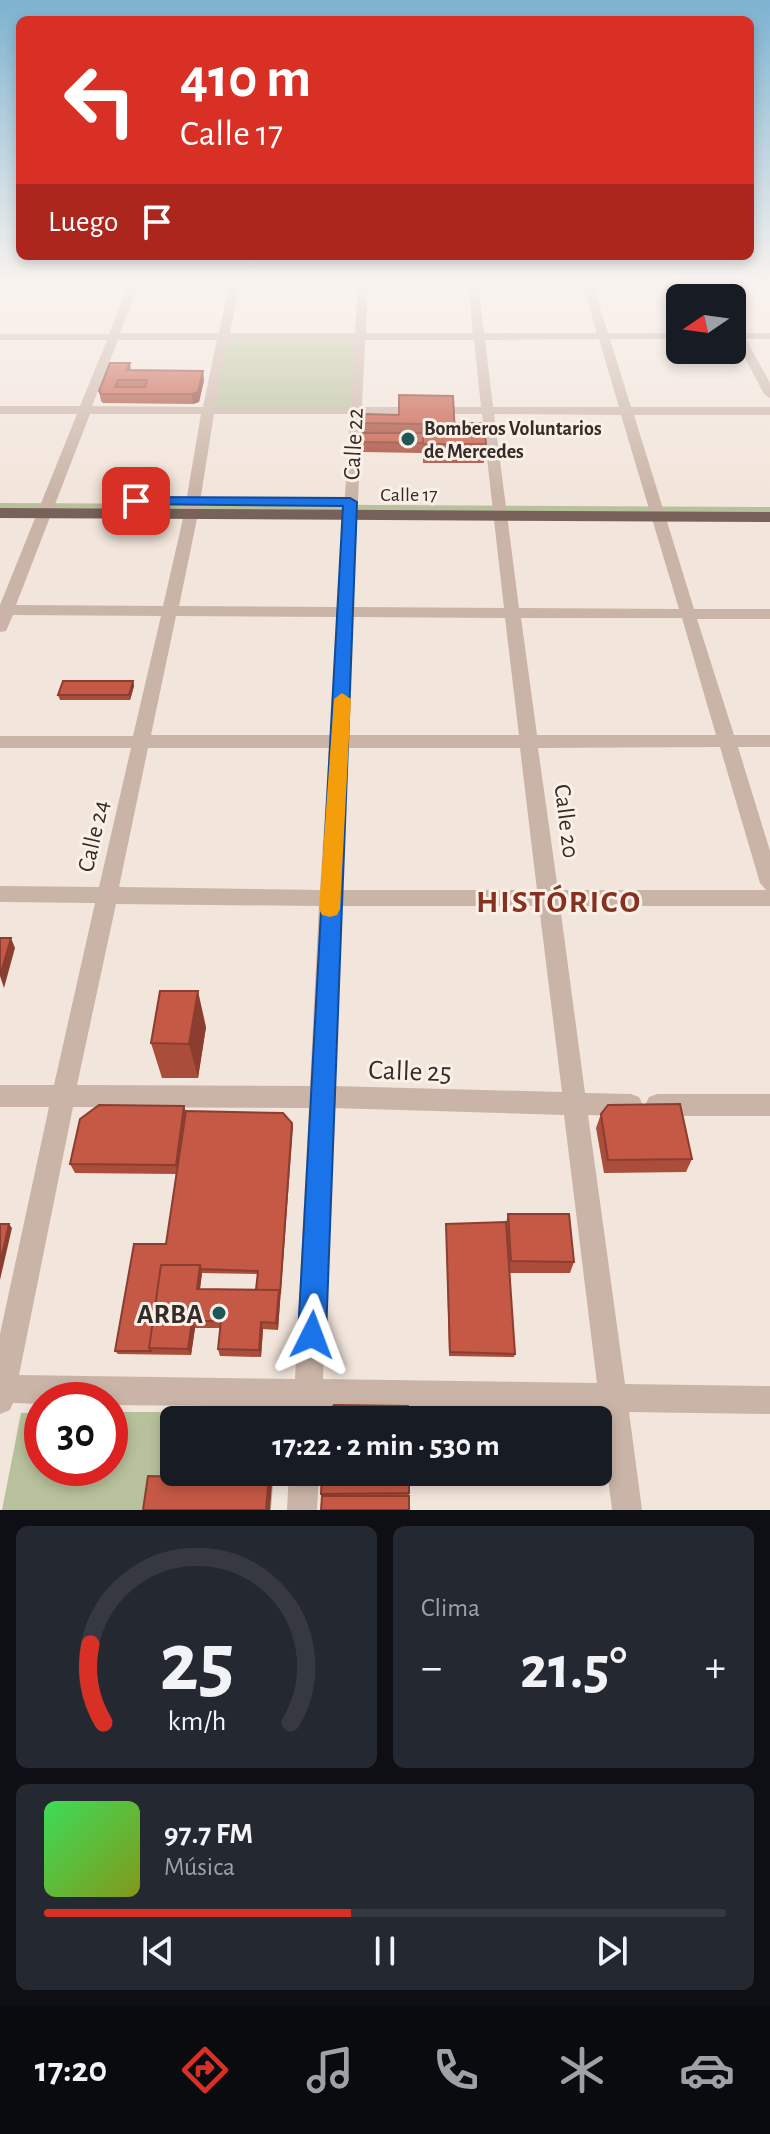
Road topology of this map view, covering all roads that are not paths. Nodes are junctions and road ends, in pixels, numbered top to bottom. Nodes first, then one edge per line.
1 (109, 352) edge
2 (220, 352) edge
3 (359, 352) edge
4 (481, 352) edge
5 (609, 352) edge
6 (746, 353) edge
7 (770, 394) edge
8 (0, 410) edge
9 (85, 410) junction
10 (208, 410) junction
11 (354, 410) junction
12 (627, 410) junction
13 (487, 411) junction
14 (770, 411) edge
15 (0, 501) edge
16 (770, 505) edge
17 (48, 507) junction
18 (192, 508) junction
19 (350, 508) junction
20 (499, 508) junction
21 (656, 510) junction
22 (0, 513) edge
23 (770, 517) edge
24 (3, 610) edge
25 (168, 610) junction
26 (347, 611) junction
27 (514, 613) junction
28 (688, 614) junction
29 (770, 614) edge
30 (0, 627) edge
31 (530, 741) junction
32 (770, 741) edge
33 (0, 742) edge
34 (141, 742) junction
35 (726, 742) junction
36 (340, 744) junction
37 (770, 883) edge
38 (0, 894) edge
39 (106, 895) junction
40 (550, 897) junction
41 (330, 898) junction
42 (770, 898) edge
43 (0, 1096) edge
44 (63, 1096) junction
45 (322, 1097) junction
46 (575, 1105) junction
47 (770, 1105) edge
48 (1, 1393) edge
49 (613, 1398) junction
50 (770, 1400) edge
51 (286, 1406) edge
52 (308, 1406) edge
53 (342, 1406) edge
54 (303, 1486) edge
55 (302, 1510) edge
56 (627, 1510) edge

1 - 9 street
2 - 10 street, Calle 24
3 - 11 street, Calle 22
4 - 13 street, Calle 20
5 - 12 street
6 - 7 street
8 - 9 street
9 - 10 street
9 - 17 street
10 - 11 street
10 - 18 street, Calle 24
11 - 13 street
11 - 19 street, Calle 22
12 - 13 street
12 - 14 street
12 - 21 street
13 - 20 street, Calle 20
15 - 17 main road, Calle 17
16 - 21 main road, Calle 17
17 - 18 main road, Calle 17
17 - 22 main road, Calle 17
17 - 24 street
18 - 19 main road, Calle 17
18 - 25 street, Calle 24
19 - 20 main road, Calle 17
19 - 26 street, Calle 22
20 - 21 main road, Calle 17
20 - 27 street, Calle 20
21 - 23 main road, Calle 17
21 - 28 street
24 - 25 street
24 - 30 street
25 - 26 street
25 - 34 street, Calle 24
26 - 27 street
26 - 36 street, Calle 22
27 - 28 street
27 - 31 street, Calle 20
28 - 29 street
28 - 35 street
31 - 35 street
31 - 36 street
31 - 40 street, Calle 20
32 - 35 street
33 - 34 street
34 - 36 street
34 - 39 street, Calle 24
35 - 37 street
36 - 41 street, Calle 22
38 - 39 street
39 - 41 street
39 - 44 street, Calle 24
40 - 41 street
40 - 42 street
40 - 46 street, Calle 20
41 - 45 street, Calle 22
43 - 44 street, Calle 25
44 - 45 street, Calle 25
44 - 48 street, Calle 24
45 - 46 street, Calle 25
45 - 52 street, Calle 22
46 - 47 street, Calle 25
46 - 49 street, Calle 20
48 - 51 street
49 - 50 street
49 - 53 street
49 - 56 street, Calle 20
54 - 55 street

